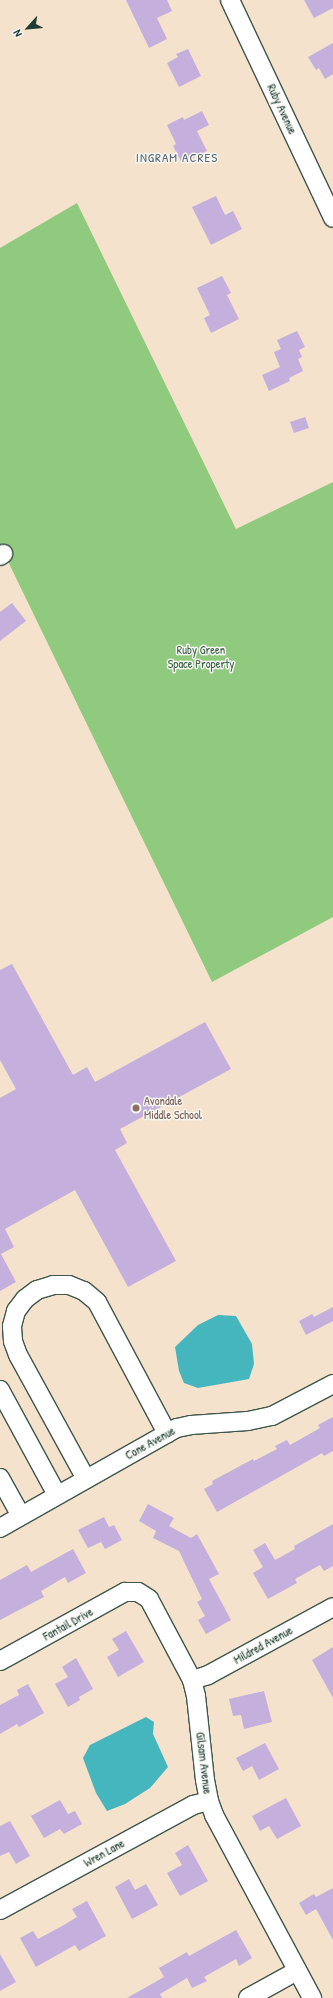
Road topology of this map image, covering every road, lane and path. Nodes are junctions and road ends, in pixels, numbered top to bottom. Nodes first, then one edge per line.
1 (230, 0) edge
2 (333, 218) edge
3 (333, 1384) edge
4 (0, 1390) edge
5 (167, 1433) junction
6 (0, 1478) edge
7 (86, 1479) junction
8 (57, 1495) junction
9 (21, 1516) junction
10 (0, 1528) edge
11 (138, 1592) joint
12 (333, 1607) edge
13 (0, 1661) edge
14 (192, 1680) junction
15 (209, 1800) junction
16 (0, 1910) edge
17 (297, 1971) junction
18 (248, 1998) edge
19 (312, 1998) edge

1 - 2 street, Ruby Avenue
3 - 5 street, Cone Avenue
4 - 8 street
5 - 7 street, Cone Avenue
5 - 7 street
6 - 9 street
7 - 8 street, Cone Avenue
8 - 9 street, Cone Avenue
9 - 10 street, Cone Avenue
11 - 13 street, Fantail Drive
11 - 14 street, Gilsam Avenue
12 - 14 street, Mildred Avenue
14 - 15 street, Gilsam Avenue
15 - 16 street, Wren Lane
15 - 17 street, Gilsam Avenue
17 - 18 street
17 - 19 street, Gilsam Avenue

